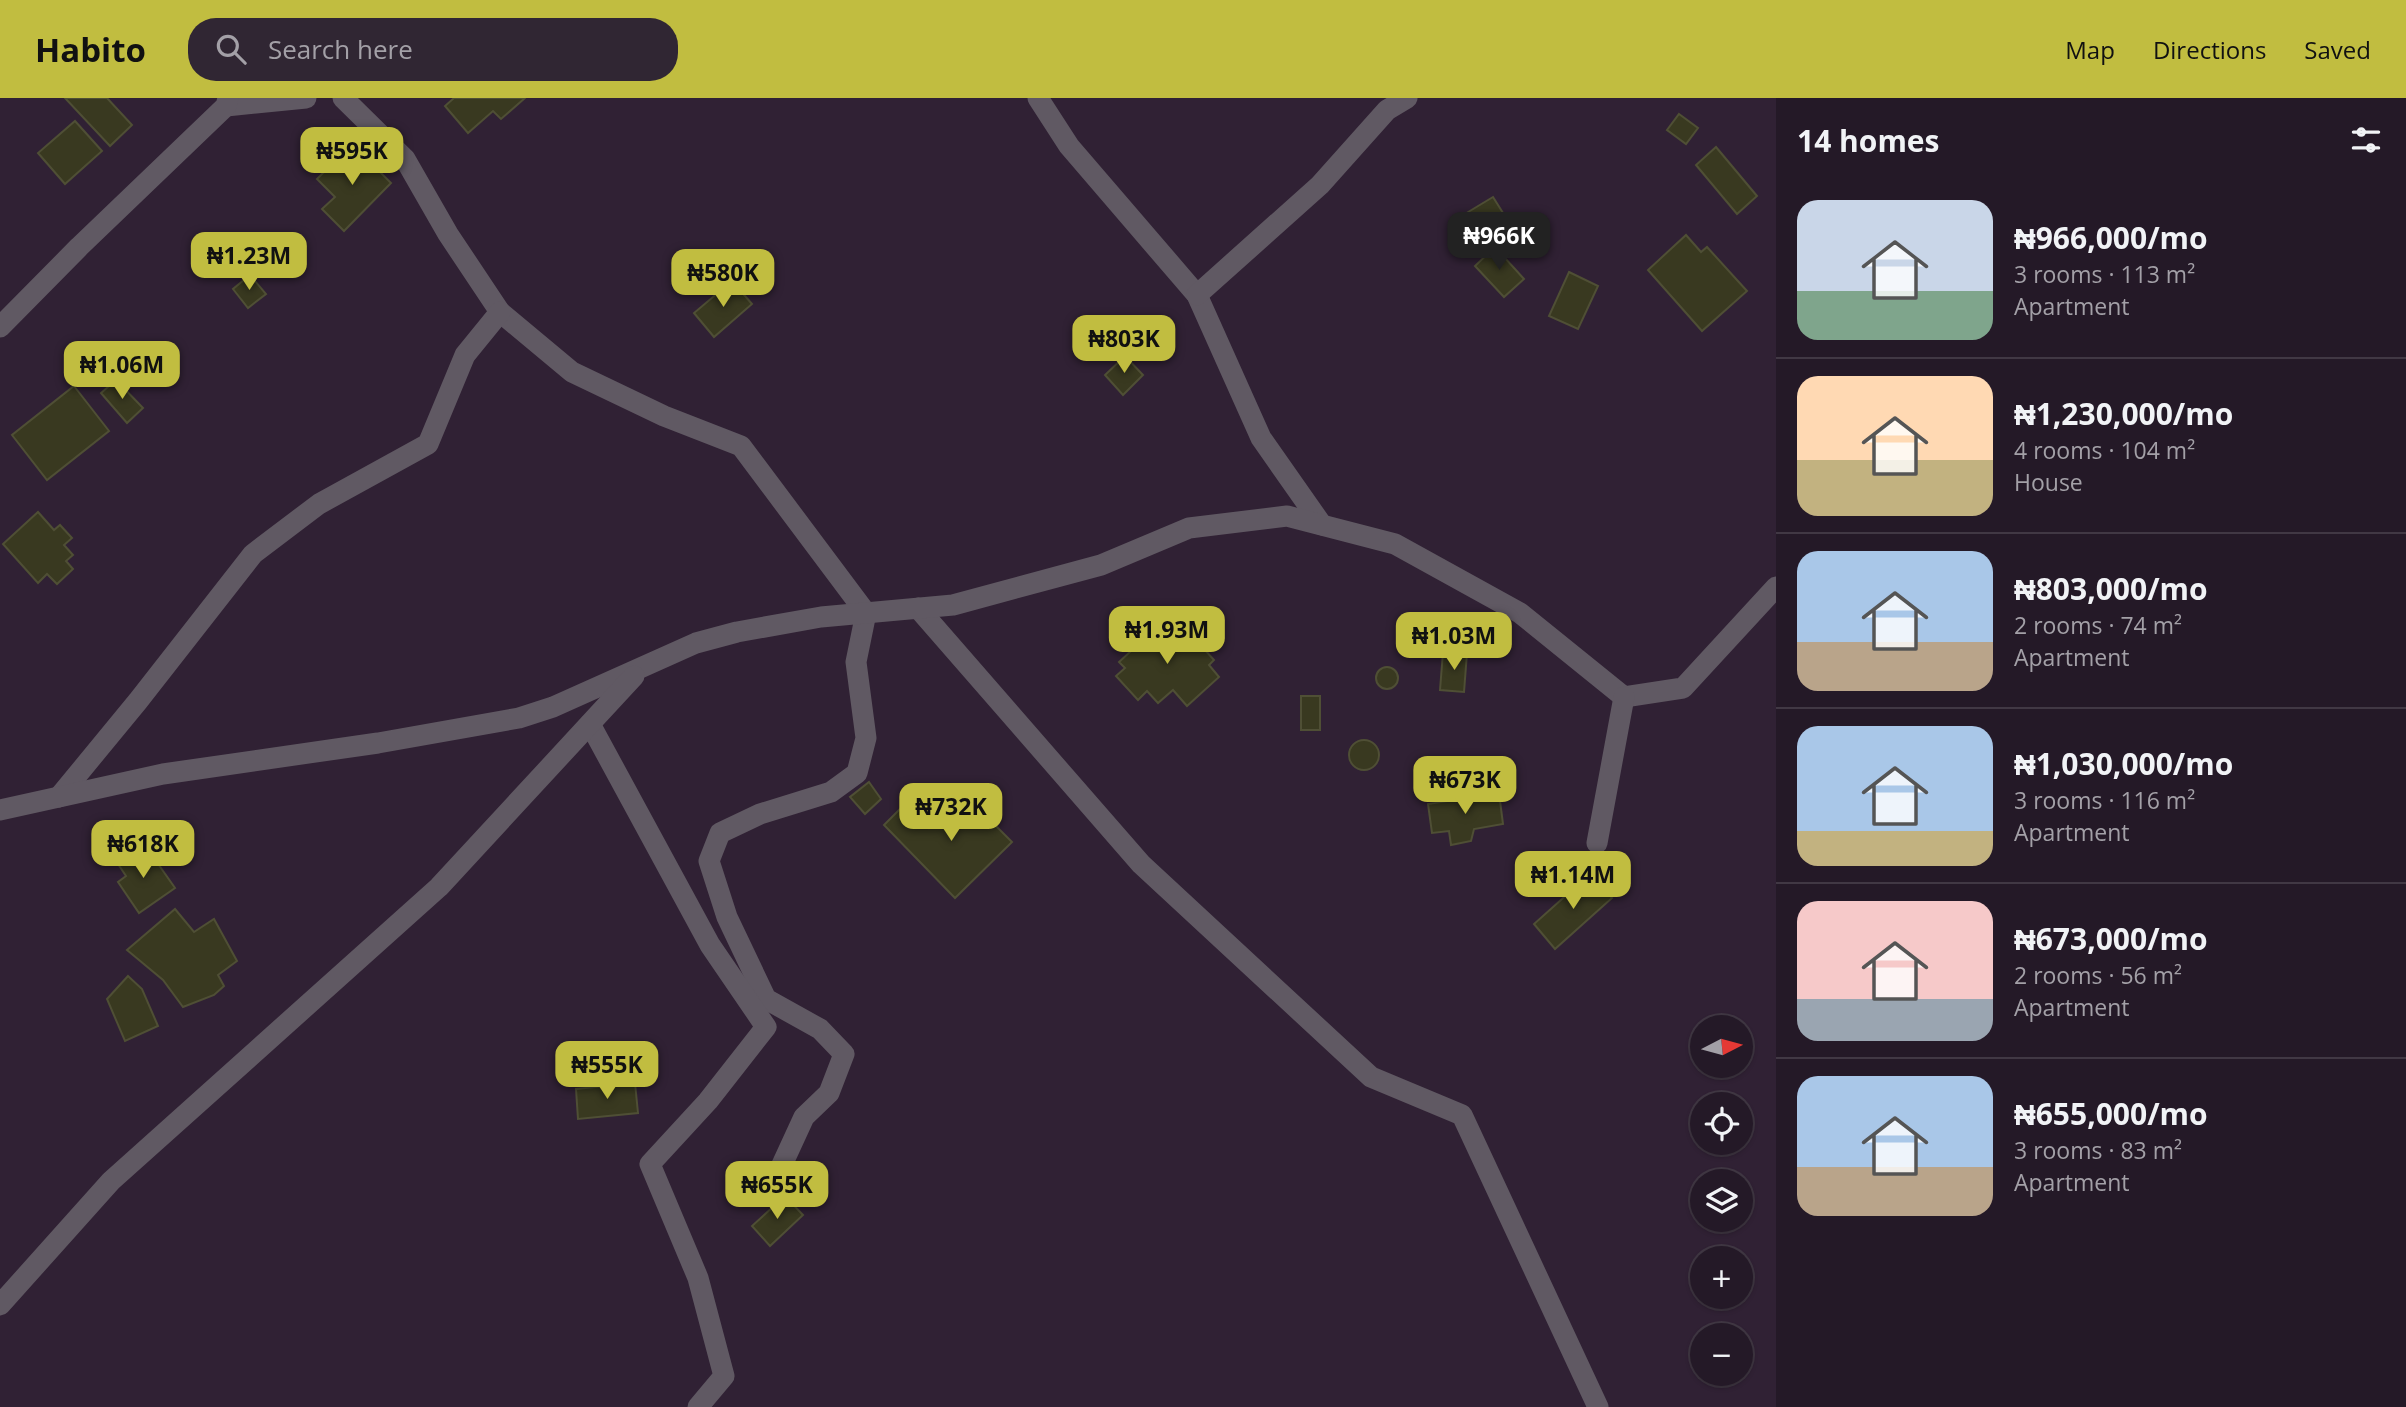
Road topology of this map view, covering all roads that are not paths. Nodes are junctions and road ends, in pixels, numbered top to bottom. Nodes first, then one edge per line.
1 (306, 98) edge
2 (343, 98) edge
3 (1038, 98) edge
4 (1408, 98) edge
5 (227, 102) edge
6 (1198, 295) junction
7 (500, 312) junction
8 (0, 327) edge
9 (1322, 525) junction
10 (1776, 587) edge
11 (918, 608) junction
12 (866, 612) junction
13 (640, 669) junction
14 (1624, 697) junction
15 (590, 724) junction
16 (59, 797) junction
17 (0, 810) edge
18 (1598, 843) dead end
19 (775, 1180) dead end
20 (0, 1305) edge
21 (698, 1407) edge
22 (1598, 1407) edge

1 - 5 street
2 - 7 street
3 - 6 street
4 - 6 street
5 - 8 street
6 - 9 street
7 - 12 street
7 - 16 street
9 - 11 street
9 - 14 street
10 - 14 street
11 - 12 street
11 - 22 street
12 - 13 street
12 - 19 street
13 - 15 street
13 - 16 street
14 - 18 street
15 - 20 street
15 - 21 street
16 - 17 street

